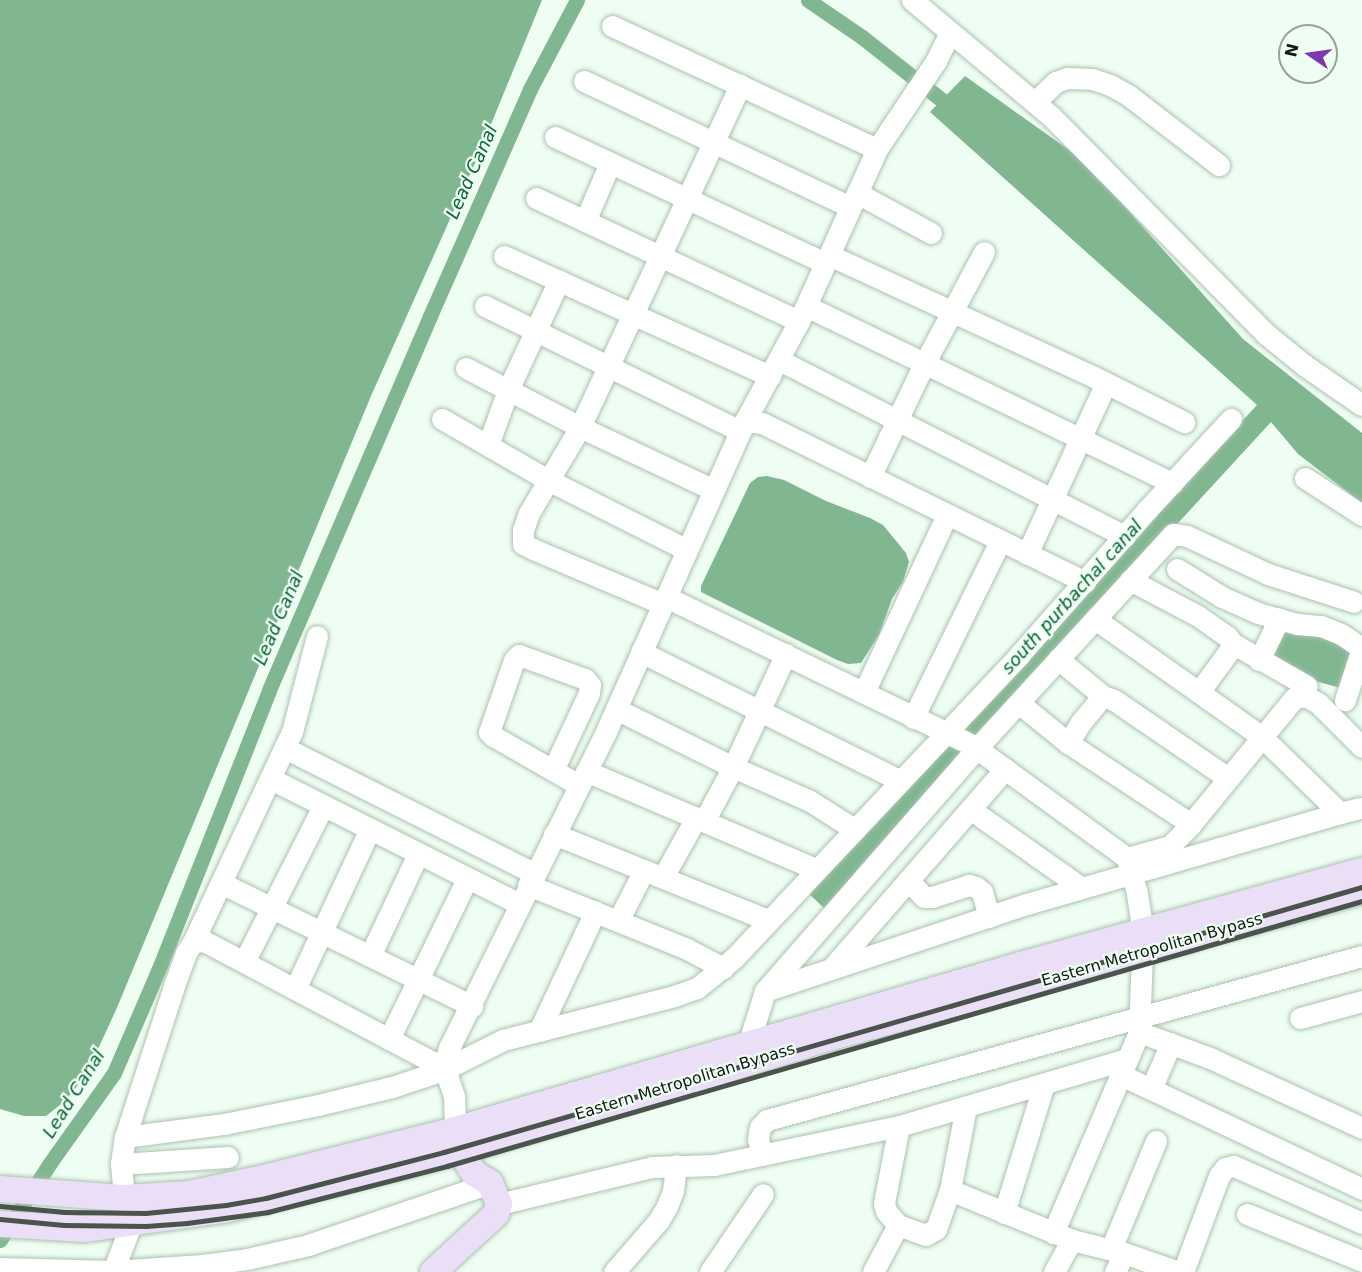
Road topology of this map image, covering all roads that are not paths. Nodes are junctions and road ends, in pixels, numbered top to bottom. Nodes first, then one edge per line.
1 (912, 0) edge
2 (935, 8) edge
3 (612, 26) dead end
4 (950, 32) junction
5 (584, 81) dead end
6 (740, 85) junction
7 (1035, 102) junction
8 (555, 137) dead end
9 (713, 144) junction
10 (877, 149) junction
11 (610, 163) junction
12 (1219, 165) dead end
13 (536, 198) dead end
14 (686, 199) junction
15 (854, 200) junction
16 (585, 220) junction
17 (931, 233) dead end
18 (984, 252) dead end
19 (504, 256) dead end
20 (661, 256) junction
21 (827, 259) junction
22 (559, 280) junction
23 (485, 306) dead end
24 (952, 310) junction
25 (802, 313) junction
26 (634, 314) junction
27 (533, 330) junction
28 (924, 364) junction
29 (466, 368) dead end
30 (608, 368) junction
31 (775, 368) junction
32 (1106, 383) junction
33 (508, 390) junction
34 (1362, 405) edge
35 (442, 419) dead end
36 (1232, 419) dead end
37 (897, 421) junction
38 (1184, 422) dead end
39 (743, 426) junction
40 (580, 427) junction
41 (1080, 440) junction
42 (488, 445) junction
43 (870, 477) junction
44 (1305, 478) dead end
45 (550, 481) junction
46 (1172, 483) junction
47 (714, 490) junction
48 (1053, 500) junction
49 (947, 515) junction
50 (1362, 515) edge
51 (1125, 536) junction
52 (1000, 541) junction
53 (1199, 541) junction
54 (687, 550) junction
55 (1027, 554) junction
56 (1177, 569) junction
57 (1130, 580) junction
58 (1085, 582) junction
59 (1158, 593) junction
60 (665, 601) junction
61 (1354, 602) dead end
62 (1095, 619) junction
63 (1279, 619) junction
64 (317, 636) dead end
65 (1232, 643) junction
66 (641, 652) junction
67 (786, 654) junction
68 (1058, 659) junction
69 (1259, 660) junction
70 (864, 692) junction
71 (1199, 692) junction
72 (1300, 692) junction
73 (1103, 696) junction
74 (1018, 703) junction
75 (1354, 703) edge
76 (616, 709) junction
77 (759, 711) junction
78 (913, 718) junction
79 (1262, 736) junction
80 (962, 740) junction
81 (1068, 743) junction
82 (1362, 747) edge
83 (285, 748) junction
84 (733, 767) junction
85 (1005, 769) junction
86 (553, 770) junction
87 (583, 778) junction
88 (1228, 778) junction
89 (271, 779) junction
90 (901, 781) junction
91 (323, 806) junction
92 (970, 809) junction
93 (1356, 813) edge
94 (700, 819) junction
95 (1191, 824) junction
96 (854, 829) junction
97 (370, 830) junction
98 (554, 834) junction
99 (418, 854) junction
100 (1129, 866) junction
101 (816, 869) junction
102 (1362, 871) edge
103 (654, 873) junction
104 (467, 879) junction
105 (531, 879) junction
106 (908, 880) junction
107 (221, 883) junction
108 (1082, 888) junction
109 (1362, 891) edge
110 (519, 904) junction
111 (271, 907) junction
112 (595, 912) junction
113 (989, 917) junction
114 (768, 920) junction
115 (618, 921) junction
116 (323, 932) junction
117 (194, 942) junction
118 (1142, 942) junction
119 (369, 956) junction
120 (1362, 956) edge
121 (244, 962) junction
122 (723, 968) junction
123 (832, 969) junction
124 (418, 980) junction
125 (295, 989) junction
126 (765, 991) junction
127 (1362, 1001) edge
128 (472, 1006) junction
129 (1299, 1018) dead end
130 (1139, 1025) junction
131 (539, 1031) junction
132 (389, 1039) junction
133 (749, 1042) junction
134 (1171, 1043) junction
135 (1123, 1067) junction
136 (443, 1070) junction
137 (1044, 1084) junction
138 (1150, 1089) junction
139 (966, 1107) junction
140 (810, 1109) junction
141 (899, 1126) junction
142 (1362, 1128) edge
143 (125, 1137) junction
144 (457, 1140) junction
145 (1156, 1141) dead end
146 (816, 1144) junction
147 (762, 1155) junction
148 (228, 1157) dead end
149 (121, 1164) junction
150 (676, 1165) junction
151 (0, 1189) edge
152 (1362, 1189) edge
153 (950, 1190) junction
154 (495, 1194) junction
155 (763, 1194) dead end
156 (128, 1210) junction
157 (1004, 1213) junction
158 (1247, 1214) dead end
159 (1362, 1223) edge
160 (0, 1224) edge
161 (898, 1225) junction
162 (1062, 1236) junction
163 (1117, 1251) junction
164 (1362, 1261) edge
165 (3, 1268) edge
166 (112, 1271) edge
167 (433, 1272) edge
168 (614, 1272) edge
169 (710, 1272) edge
170 (873, 1272) edge
171 (1054, 1272) edge
172 (1114, 1272) edge
173 (1181, 1272) edge

1 - 2 street
2 - 4 street
3 - 6 street
4 - 7 street
4 - 10 street
5 - 9 street
6 - 9 street
6 - 10 street
7 - 12 street
7 - 34 street
8 - 11 street
9 - 14 street
9 - 15 street
10 - 15 street
11 - 14 street
11 - 16 street
13 - 16 street
14 - 20 street
14 - 21 street
15 - 17 street
15 - 21 street
16 - 20 street
18 - 24 street
19 - 22 street
20 - 25 street
20 - 26 street
21 - 24 street
21 - 25 street
22 - 26 street
22 - 27 street
23 - 27 street
24 - 28 street
24 - 32 street
25 - 28 street
25 - 31 street
26 - 30 street
26 - 31 street
27 - 30 street
27 - 33 street
28 - 37 street
28 - 41 street
29 - 33 street
30 - 39 street
30 - 40 street
31 - 37 street
31 - 39 street
32 - 38 street
32 - 41 street
33 - 40 street
33 - 42 street
35 - 42 street
36 - 46 street
37 - 43 street
37 - 48 street
39 - 43 street
39 - 47 street
40 - 45 street
40 - 47 street
41 - 46 street
41 - 48 street
42 - 45 street
43 - 49 street
44 - 50 street
45 - 54 street
45 - 60 street
46 - 51 street
47 - 54 street
48 - 51 street
48 - 55 street
49 - 52 street
49 - 70 street
51 - 58 street
52 - 55 street
52 - 78 street
53 - 56 street
53 - 57 street
53 - 61 street
54 - 60 street
55 - 58 street
56 - 59 street
56 - 63 street
57 - 59 street
57 - 62 street
58 - 80 street
59 - 65 street
60 - 66 street
60 - 67 street
62 - 68 street
62 - 71 street
63 - 69 street
63 - 75 street
64 - 83 street
65 - 69 street
65 - 71 street
66 - 76 street
66 - 77 street
67 - 70 street
67 - 77 street
68 - 73 street
68 - 74 street
69 - 72 street
70 - 78 street
71 - 79 street
72 - 75 street
72 - 79 street
72 - 82 street
73 - 81 street
73 - 88 street
74 - 80 street
74 - 81 street
76 - 84 street
76 - 87 street
77 - 84 street
77 - 90 street
78 - 80 street
79 - 88 street
79 - 93 street
80 - 85 street
80 - 90 street
80 - 126 street
81 - 95 street
83 - 89 street
83 - 105 street
84 - 94 street
84 - 96 street
85 - 92 street
85 - 100 street
86 - 86 street
86 - 87 street
87 - 94 street
87 - 98 street
88 - 95 street
89 - 91 street
89 - 107 street
90 - 96 street
91 - 97 street
91 - 111 street
92 - 106 street
92 - 108 street
93 - 100 street
94 - 101 street
94 - 103 street
95 - 100 street
96 - 101 street
97 - 99 street
97 - 116 street
98 - 103 street
98 - 105 street
99 - 104 street
99 - 119 street
100 - 108 street
100 - 118 street
101 - 114 street
102 - 118 main road
103 - 114 street
103 - 115 street
104 - 110 street
104 - 124 street
105 - 110 street
105 - 112 street
106 - 113 street
106 - 123 street
107 - 111 street
107 - 117 street
108 - 113 street
109 - 118 main road, Eastern Metropolitan Bypass
110 - 128 street
111 - 116 street
111 - 121 street
112 - 115 street
112 - 131 street
113 - 123 street
114 - 122 street
115 - 122 street
116 - 119 street
116 - 125 street
117 - 121 street
117 - 143 street
118 - 130 street
118 - 133 main road
118 - 144 main road, Eastern Metropolitan Bypass
119 - 124 street
120 - 130 street
121 - 125 street
122 - 131 street
123 - 126 street
124 - 128 street
124 - 132 street
125 - 132 street
126 - 133 street
127 - 129 street
128 - 136 street
130 - 134 street
130 - 135 street
130 - 140 street
131 - 136 street
132 - 136 street
133 - 144 main road
134 - 138 street
134 - 142 street
135 - 137 street
135 - 138 street
135 - 162 street
136 - 143 street
136 - 144 street
137 - 139 street
137 - 157 street
138 - 152 street
139 - 141 street
139 - 153 street
140 - 146 street
140 - 147 street
141 - 146 street
141 - 161 street
143 - 149 street
144 - 154 main road
144 - 156 main road, Eastern Metropolitan Bypass
145 - 163 street
146 - 147 street
147 - 150 street
148 - 149 street
149 - 156 street
150 - 154 street
150 - 168 street
151 - 156 main road
153 - 157 street
153 - 161 street
154 - 166 street
154 - 167 main road
155 - 169 street
156 - 160 main road, Eastern Metropolitan Bypass
156 - 166 street
157 - 162 street
158 - 164 street
159 - 173 street
161 - 170 street
162 - 163 street
162 - 171 street
163 - 172 street
163 - 173 street
165 - 166 street

